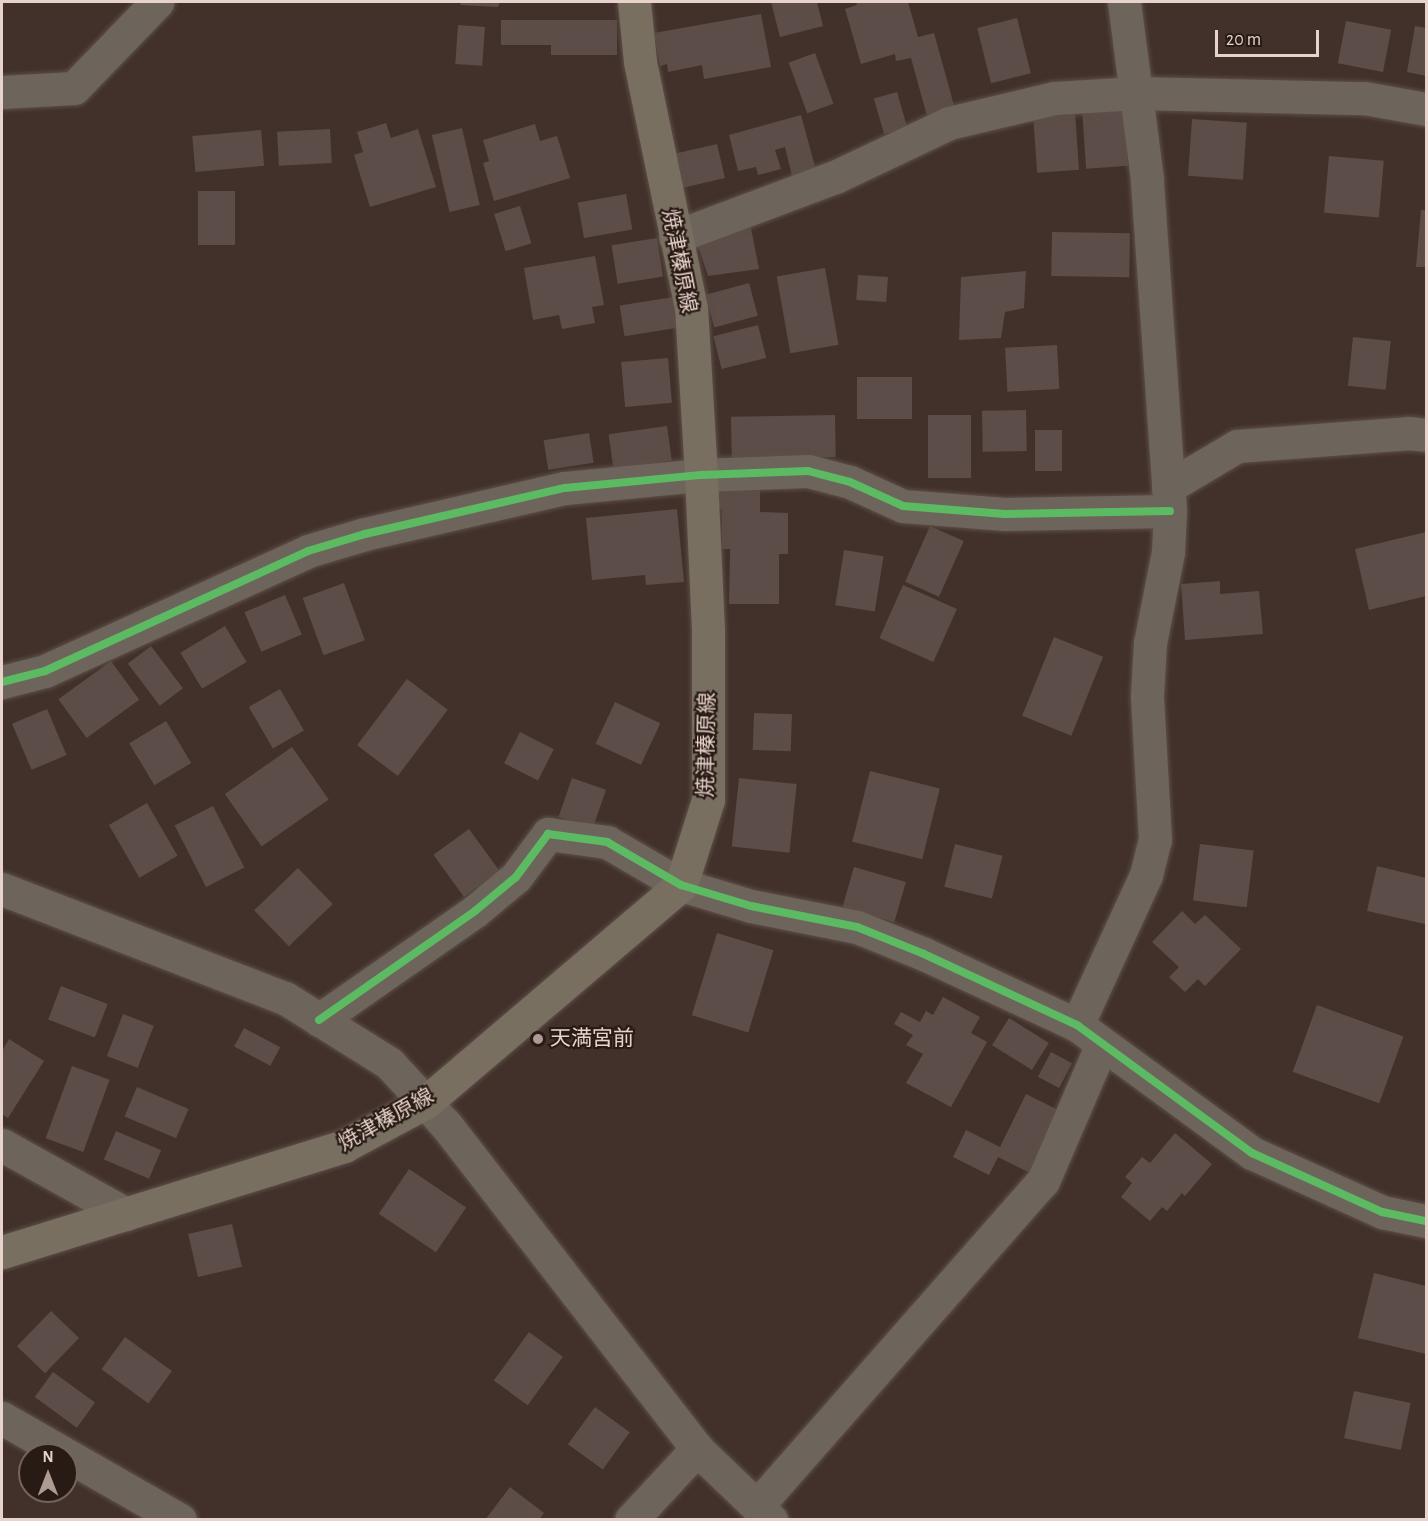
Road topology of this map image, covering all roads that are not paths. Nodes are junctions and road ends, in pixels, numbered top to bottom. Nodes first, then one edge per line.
1 (157, 2) edge
2 (634, 2) edge
3 (1124, 2) edge
4 (2, 92) edge
5 (1137, 93) junction
6 (1426, 109) edge
7 (675, 237) junction
8 (1426, 435) edge
9 (701, 475) junction
10 (1169, 499) junction
11 (2, 682) edge
12 (681, 885) junction
13 (2, 889) edge
14 (319, 1020) junction
15 (1089, 1035) junction
16 (426, 1102) junction
17 (2, 1145) edge
18 (126, 1214) junction
19 (1426, 1221) edge
20 (2, 1252) edge
21 (2, 1418) edge
22 (697, 1449) junction
23 (764, 1513) edge
24 (180, 1520) edge
25 (631, 1520) edge

1 - 4 street
2 - 7 main road, 焼津榛原線
3 - 5 street
5 - 6 street
5 - 7 street
5 - 10 street
7 - 9 main road, 焼津榛原線
8 - 10 street
9 - 10 street
9 - 11 street
9 - 12 main road, 焼津榛原線
10 - 15 street
12 - 14 street
12 - 15 street
12 - 16 main road, 焼津榛原線
13 - 14 street
14 - 16 street
15 - 19 street
15 - 23 street
16 - 18 main road, 焼津榛原線
16 - 22 street
17 - 18 street
18 - 20 main road, 焼津榛原線
21 - 24 street
22 - 23 street
22 - 25 street

